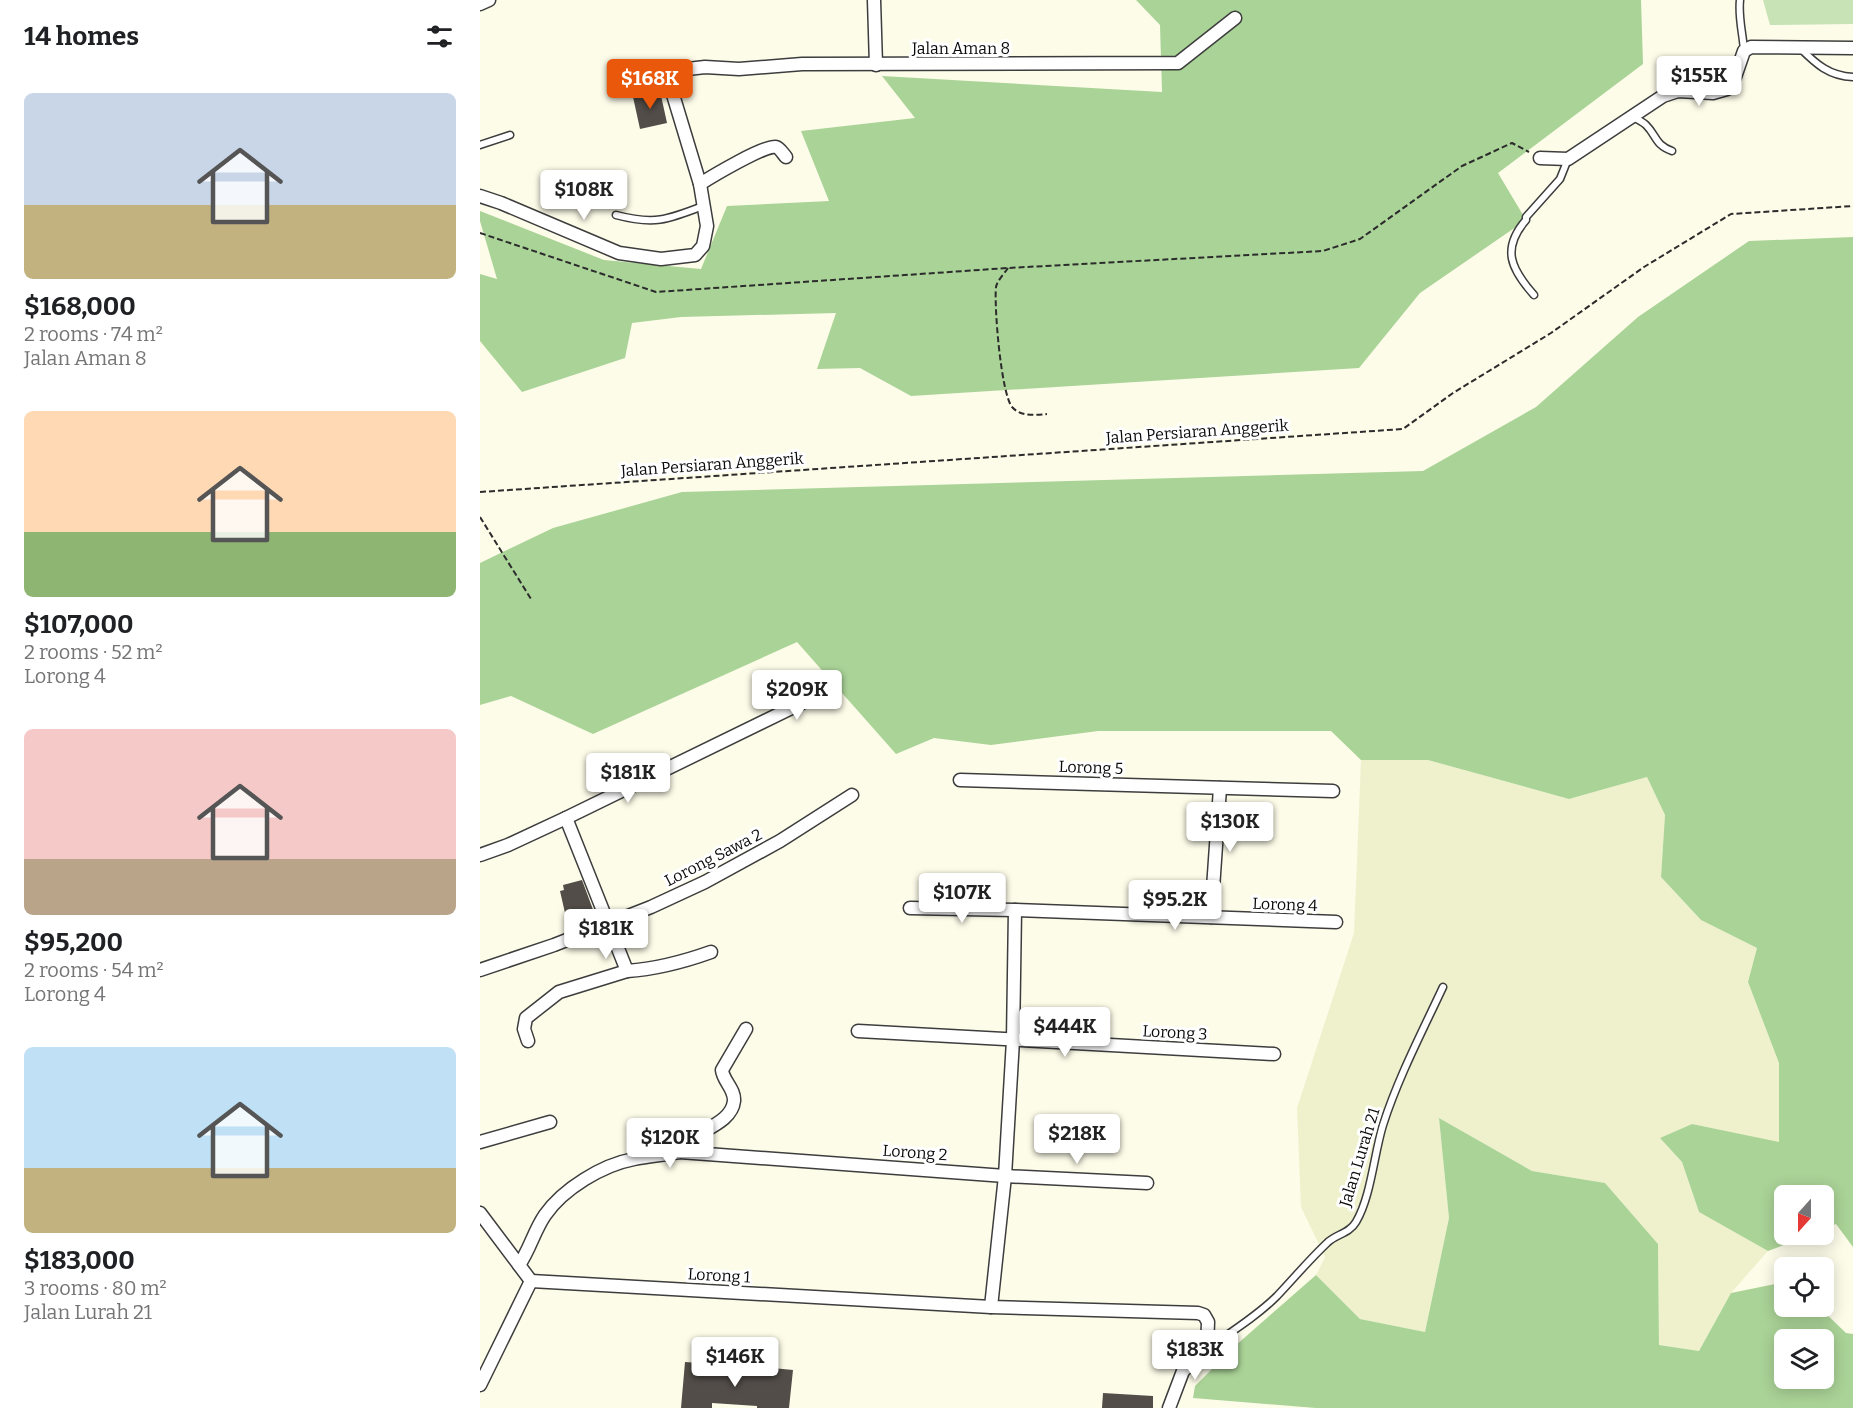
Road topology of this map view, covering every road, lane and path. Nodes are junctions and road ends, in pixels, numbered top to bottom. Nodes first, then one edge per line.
1 (489, 0) edge
2 (874, 0) edge
3 (1740, 0) edge
4 (480, 4) edge
5 (1235, 18) dead end
6 (1800, 48) junction
7 (1853, 48) edge
8 (1743, 51) junction
9 (876, 65) junction
10 (1853, 77) edge
11 (1632, 116) junction
12 (510, 135) dead end
13 (480, 145) edge
14 (1672, 150) dead end
15 (786, 157) dead end
16 (1540, 158) joint
17 (1568, 159) junction
18 (699, 184) junction
19 (480, 196) edge
20 (703, 206) junction
21 (1853, 206) edge
22 (616, 215) dead end
23 (480, 233) edge
24 (1008, 268) junction
25 (1534, 295) dead end
26 (1047, 414) dead end
27 (480, 492) edge
28 (480, 518) edge
29 (531, 599) dead end
30 (819, 694) dead end
31 (960, 780) dead end
32 (1220, 788) junction
33 (1333, 791) dead end
34 (852, 795) dead end
35 (566, 818) junction
36 (480, 855) edge
37 (910, 908) dead end
38 (1015, 910) junction
39 (1211, 917) junction
40 (1336, 922) dead end
41 (607, 924) junction
42 (711, 952) dead end
43 (480, 970) edge
44 (627, 971) junction
45 (1443, 987) dead end
46 (746, 1029) dead end
47 (858, 1031) dead end
48 (1013, 1040) junction
49 (528, 1041) dead end
50 (1274, 1054) dead end
51 (550, 1122) dead end
52 (480, 1142) edge
53 (680, 1152) junction
54 (1005, 1176) junction
55 (1147, 1183) dead end
56 (480, 1213) edge
57 (519, 1265) junction
58 (531, 1281) junction
59 (991, 1307) junction
60 (1207, 1349) junction
61 (480, 1385) edge
62 (1169, 1408) edge

1 - 4 street
2 - 9 street
3 - 8 lane
5 - 9 street, Jalan Aman 8
6 - 7 street
6 - 8 street
6 - 10 lane
8 - 11 street
9 - 18 street, Jalan Aman 8
11 - 14 lane
11 - 17 street
12 - 13 lane
15 - 18 street
16 - 17 street
16 - 24 path
17 - 25 lane
18 - 20 street
19 - 20 street
20 - 22 lane
21 - 27 path, Jalan Persiaran Anggerik
23 - 24 path
24 - 26 path
28 - 29 path
30 - 35 street
31 - 32 street, Lorong 5
32 - 33 street, Lorong 5
32 - 39 street
34 - 41 street, Lorong Sawa 2
35 - 36 street
35 - 41 street
37 - 38 street, Lorong 4
38 - 39 street, Lorong 4
38 - 48 street
39 - 40 street, Lorong 4
41 - 43 street, Lorong Sawa 2
41 - 44 street
42 - 44 street
44 - 49 street
45 - 60 lane, Jalan Lurah 21
46 - 53 street
47 - 48 street, Lorong 3
48 - 50 street, Lorong 3
48 - 54 street
51 - 52 street
53 - 54 street, Lorong 2
53 - 57 street, Lorong 2
54 - 55 street, Lorong 2
54 - 59 street
56 - 57 street
57 - 58 street
58 - 59 street, Lorong 1
58 - 61 street
59 - 60 street, Lorong 1
60 - 62 street, Jalan Lurah 21

